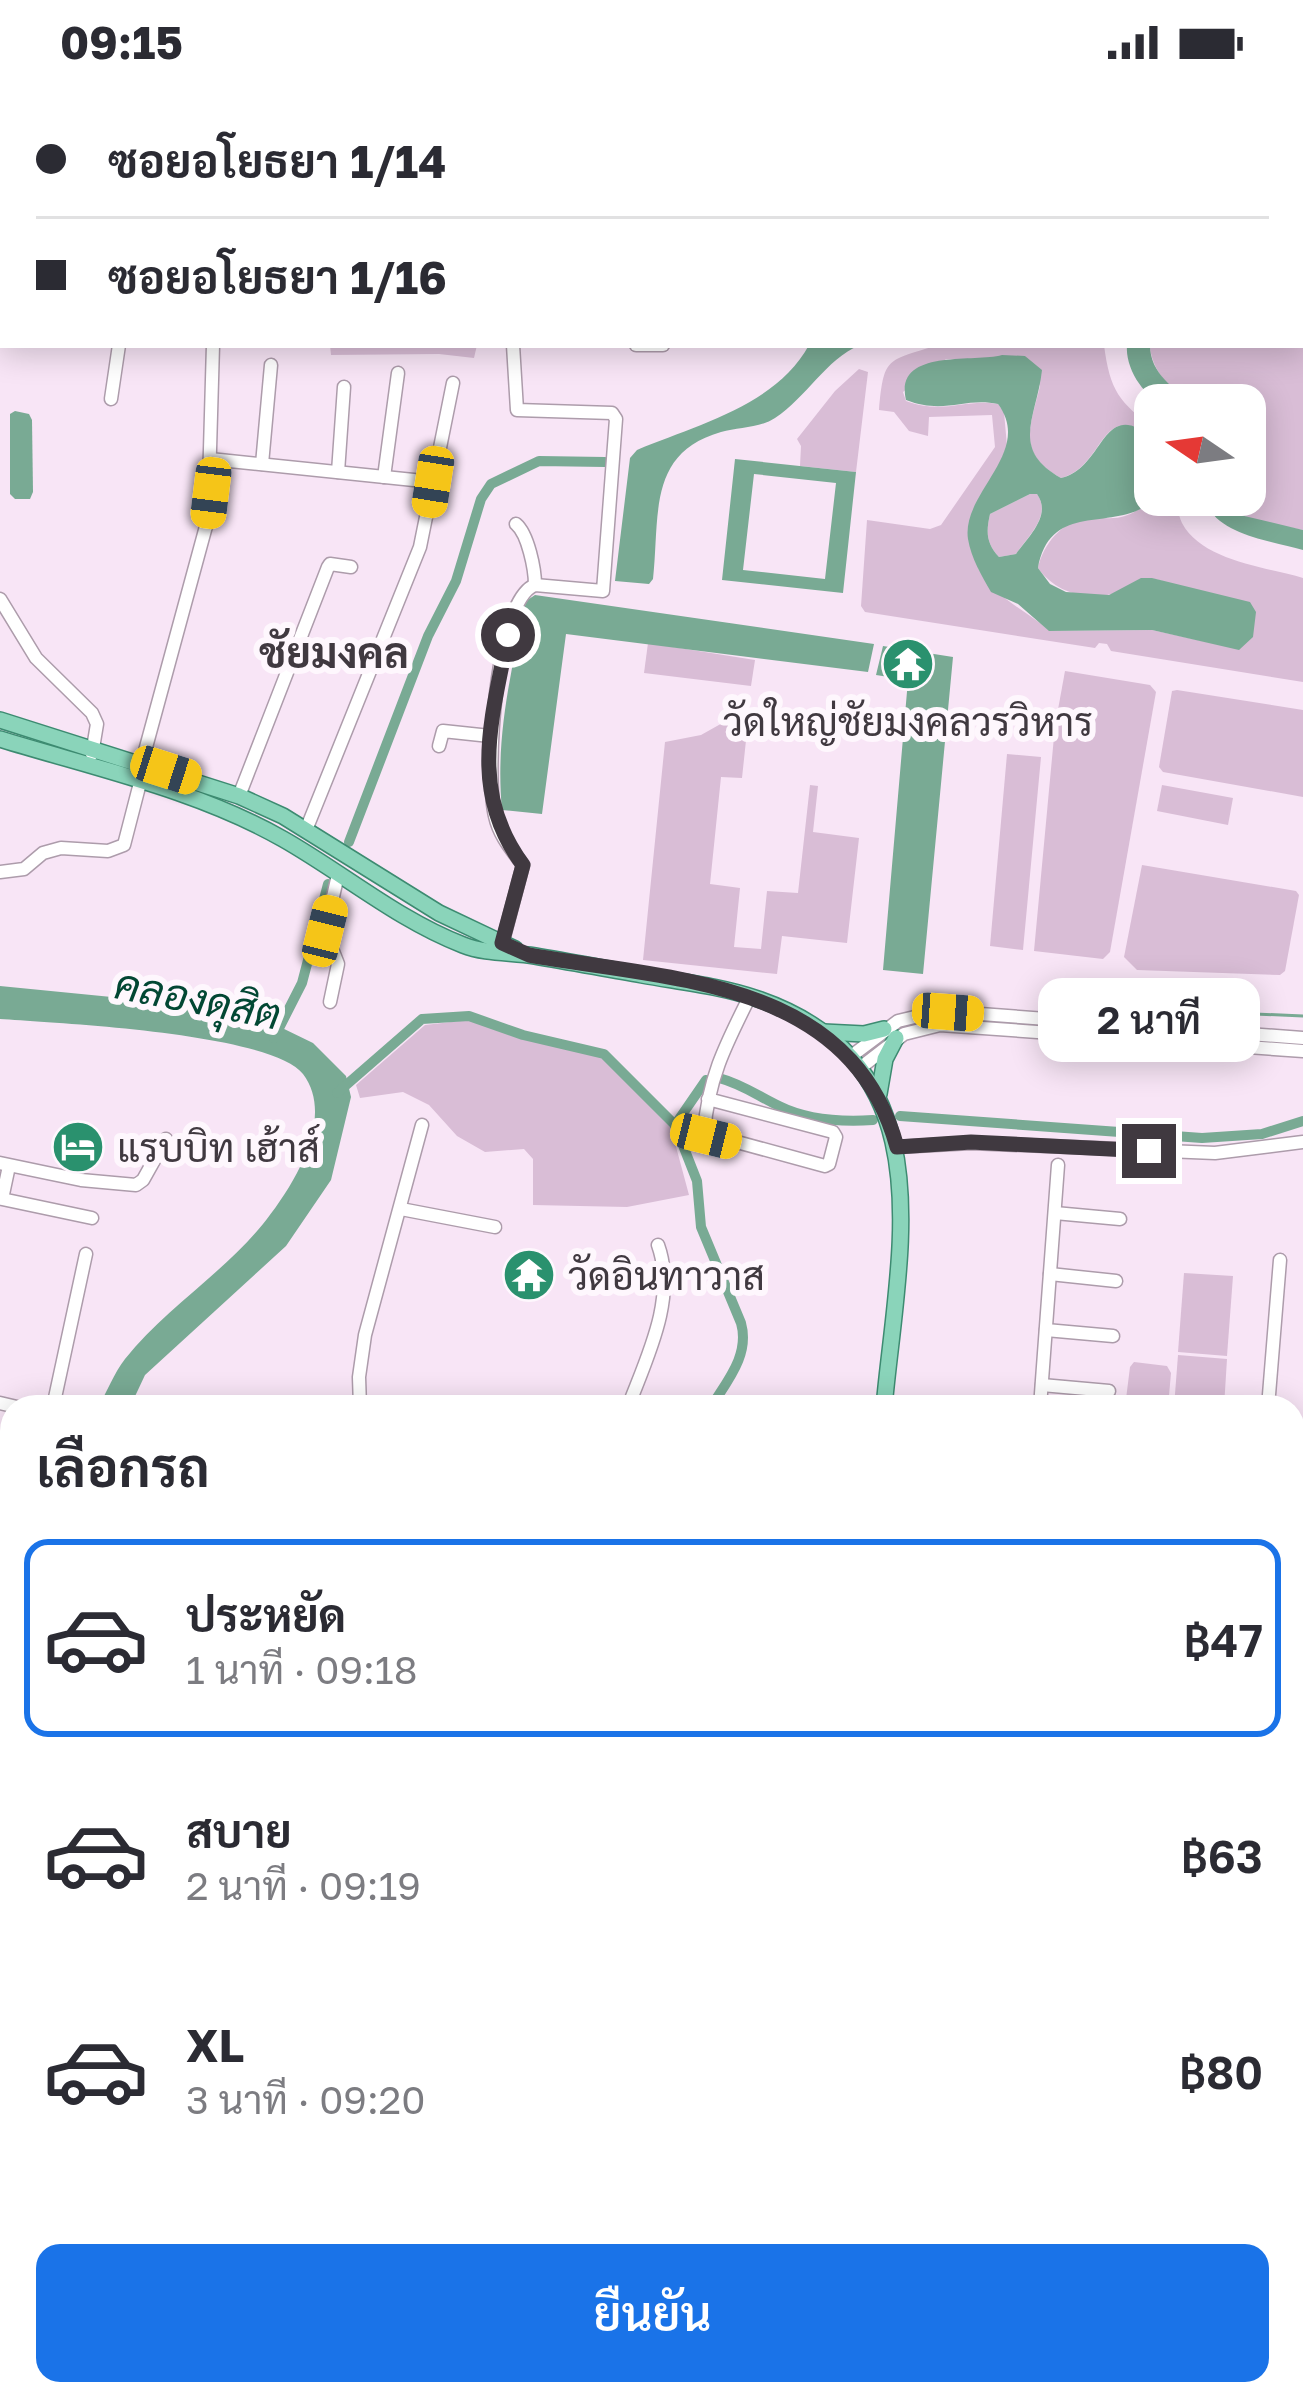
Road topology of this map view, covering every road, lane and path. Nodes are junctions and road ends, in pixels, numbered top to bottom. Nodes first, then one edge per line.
1 (119, 348) edge
2 (213, 348) edge
3 (513, 348) edge
4 (271, 364) dead end
5 (398, 373) dead end
6 (453, 382) dead end
7 (344, 387) dead end
8 (111, 399) dead end
9 (210, 458) junction
10 (262, 464) junction
11 (338, 472) junction
12 (384, 477) junction
13 (433, 482) junction
14 (516, 524) dead end
15 (351, 567) dead end
16 (535, 585) junction
17 (0, 599) edge
18 (0, 720) edge
19 (490, 736) junction
20 (0, 740) edge
21 (94, 746) junction
22 (440, 746) dead end
23 (142, 762) junction
24 (88, 767) junction
25 (140, 783) junction
26 (239, 796) junction
27 (306, 830) junction
28 (0, 872) edge
29 (338, 874) junction
30 (501, 948) junction
31 (750, 996) junction
32 (330, 1002) dead end
33 (821, 1032) junction
34 (890, 1034) junction
35 (1303, 1038) edge
36 (1303, 1051) edge
37 (855, 1063) junction
38 (878, 1094) junction
39 (708, 1099) junction
40 (422, 1125) dead end
41 (166, 1139) dead end
42 (1303, 1142) edge
43 (897, 1147) junction
44 (4, 1165) edge
45 (1058, 1165) dead end
46 (401, 1209) junction
47 (1055, 1213) junction
48 (92, 1218) dead end
49 (1120, 1219) dead end
50 (496, 1227) dead end
51 (658, 1246) dead end
52 (86, 1254) dead end
53 (1280, 1260) dead end
54 (1050, 1274) junction
55 (1116, 1281) dead end
56 (1046, 1330) junction
57 (1113, 1336) dead end
58 (1042, 1385) junction
59 (1109, 1391) dead end
60 (56, 1395) edge
61 (360, 1395) edge
62 (632, 1395) edge
63 (885, 1395) edge
64 (1041, 1395) edge
65 (1269, 1395) edge

1 - 8 street
2 - 9 street
3 - 16 street
4 - 10 street
5 - 12 street
6 - 13 street
7 - 11 street
9 - 10 street
9 - 23 street
10 - 11 street
11 - 12 street
12 - 13 street
13 - 27 street
14 - 16 street
15 - 26 street
16 - 19 street
17 - 21 street
18 - 21 main road
19 - 22 street
19 - 30 street
20 - 24 main road
21 - 23 main road
21 - 24 street
23 - 26 main road
24 - 25 main road
25 - 28 street
25 - 29 main road
26 - 27 main road
27 - 30 main road
29 - 30 main road
29 - 32 street
30 - 31 main road
31 - 33 main road
31 - 39 street
33 - 34 main road
33 - 37 main road
34 - 35 street
34 - 36 street
34 - 37 street
34 - 38 main road
37 - 38 main road
38 - 43 main road
39 - 39 street
40 - 46 street
41 - 44 street
42 - 43 street
43 - 63 main road
44 - 48 street
45 - 47 street
46 - 50 street
46 - 61 street
47 - 49 street
47 - 54 street
51 - 62 street
52 - 60 street
53 - 65 street
54 - 55 street
54 - 56 street
56 - 57 street
56 - 58 street
58 - 59 street
58 - 64 street

